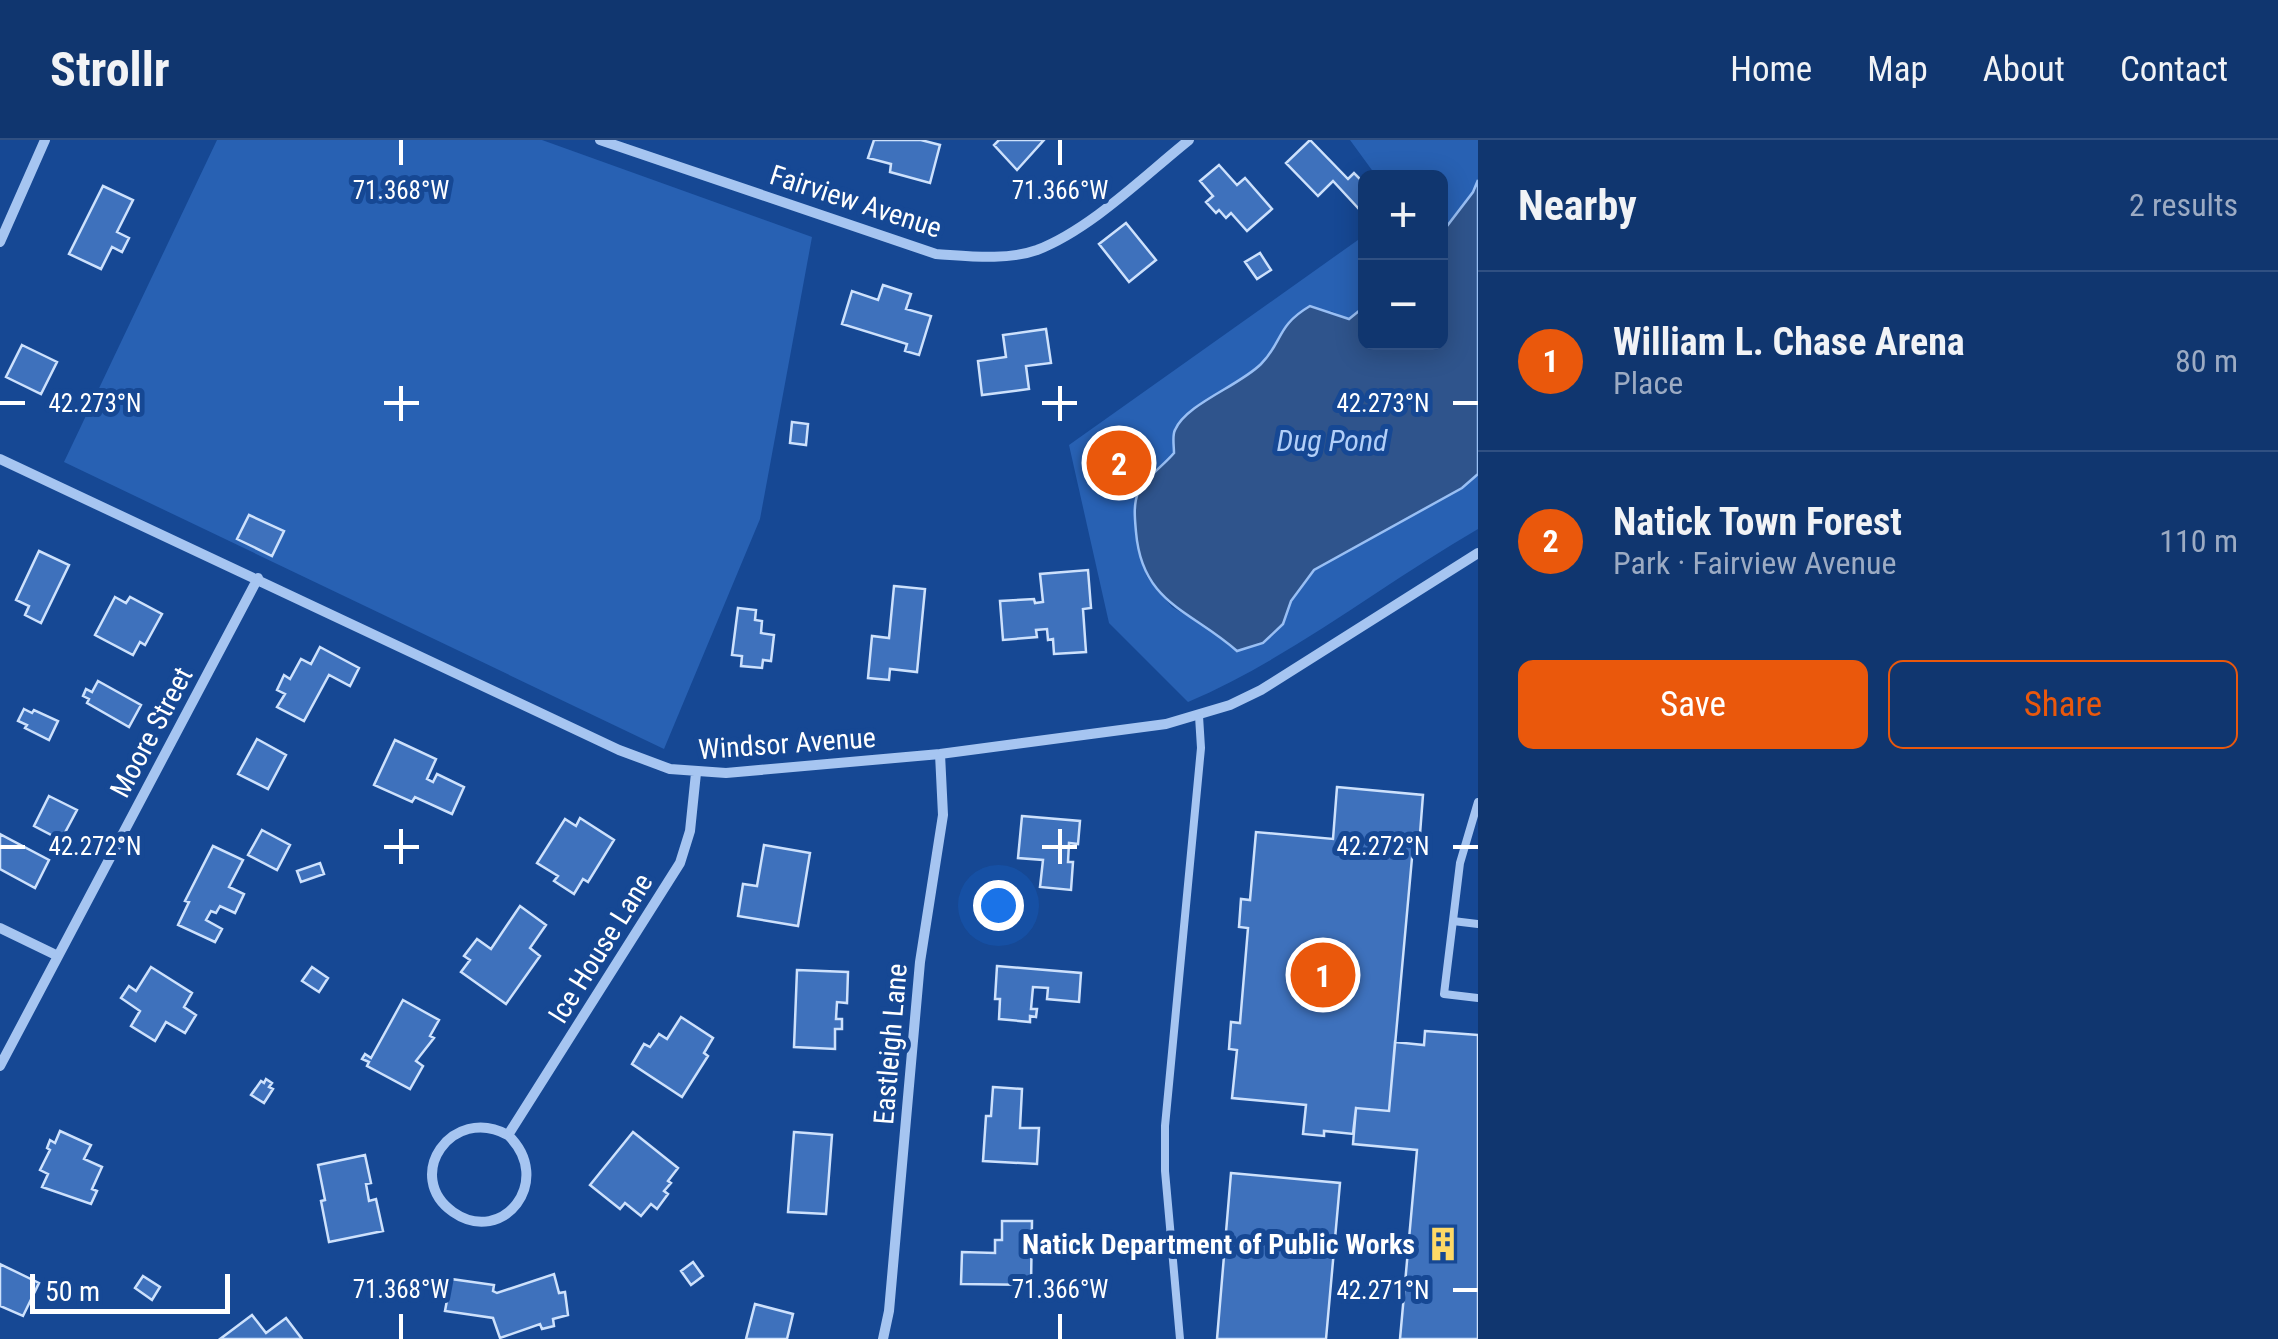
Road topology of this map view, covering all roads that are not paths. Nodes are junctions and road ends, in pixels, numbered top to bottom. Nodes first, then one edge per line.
1 (45, 140) edge
2 (600, 140) edge
3 (1189, 140) edge
4 (0, 242) edge
5 (0, 459) edge
6 (1478, 553) edge
7 (258, 578) junction
8 (1199, 716) junction
9 (940, 754) junction
10 (696, 773) junction
11 (1478, 802) edge
12 (1453, 920) junction
13 (1478, 924) edge
14 (0, 928) edge
15 (58, 956) junction
16 (1478, 998) edge
17 (0, 1066) edge
18 (508, 1135) junction
19 (883, 1339) edge
20 (1180, 1339) edge

1 - 4 street
2 - 3 street, Fairview Avenue
5 - 7 street, Windsor Avenue
6 - 8 street, Windsor Avenue
7 - 10 street, Windsor Avenue
7 - 15 street, Moore Street
8 - 9 street, Windsor Avenue
8 - 20 lane
9 - 10 street, Windsor Avenue
9 - 19 street, Eastleigh Lane
10 - 18 street, Ice House Lane
11 - 12 lane
12 - 13 lane
12 - 16 lane
14 - 15 street
15 - 17 street, Moore Street
18 - 18 street

